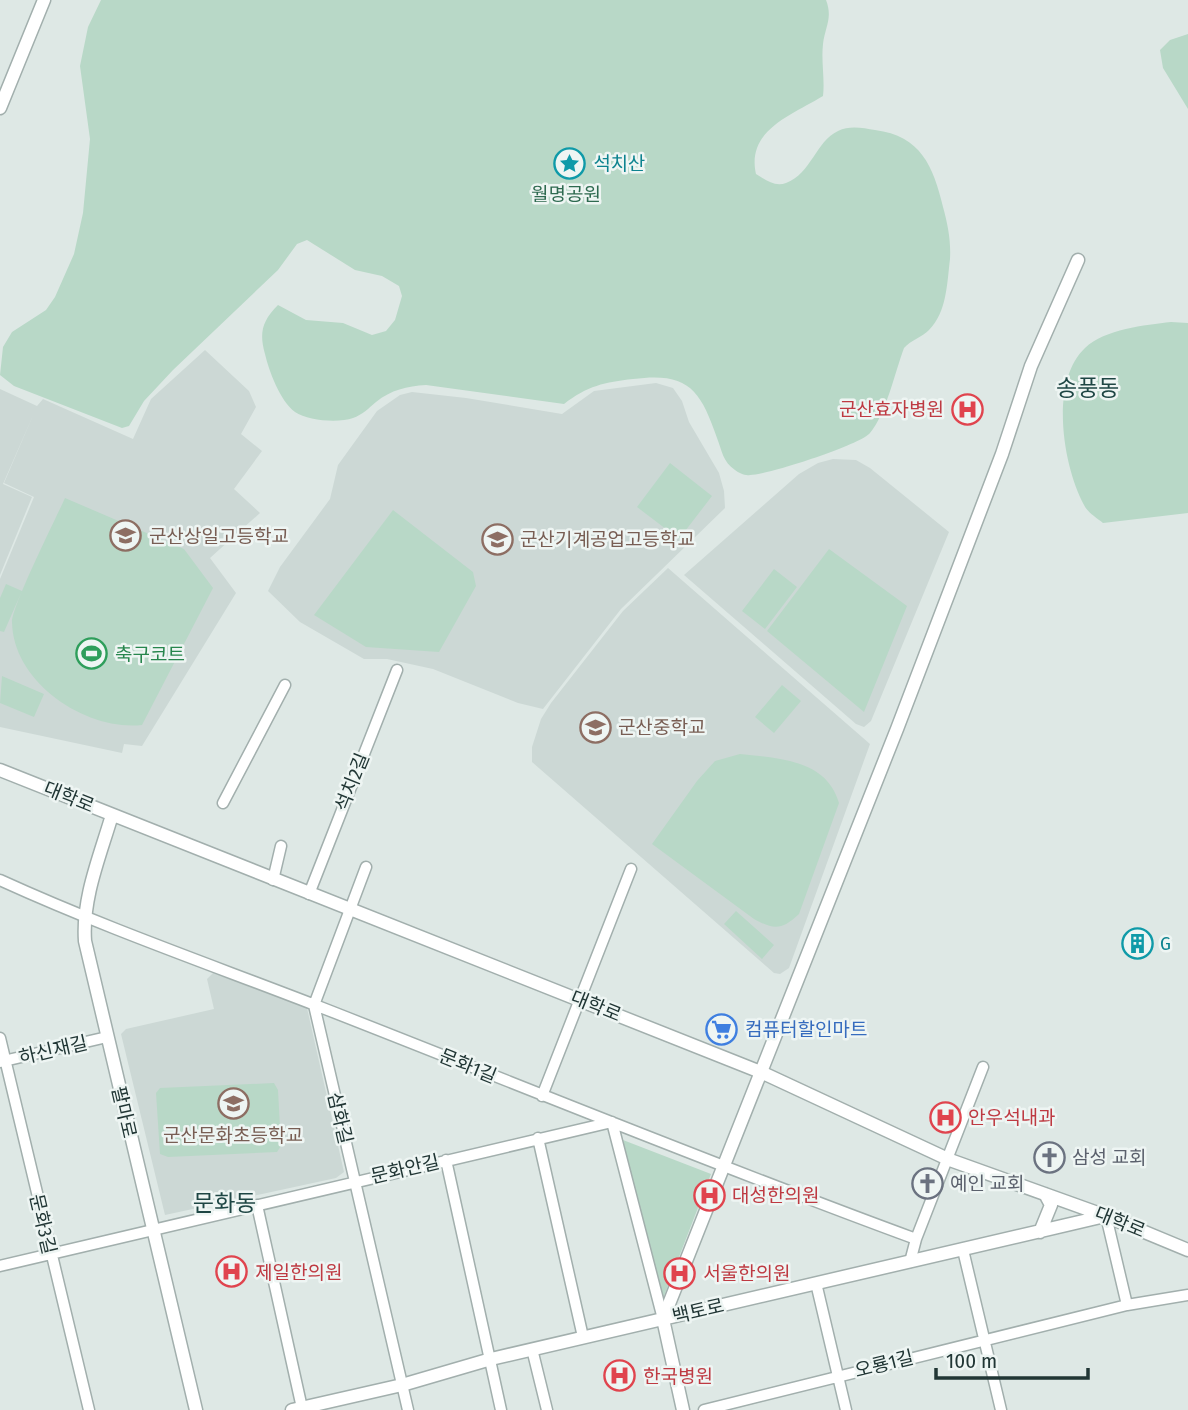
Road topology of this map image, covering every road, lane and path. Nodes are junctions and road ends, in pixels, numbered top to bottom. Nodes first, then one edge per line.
1 (44, 0) edge
2 (0, 107) edge
3 (1078, 260) dead end
4 (397, 670) dead end
5 (285, 685) dead end
6 (0, 770) edge
7 (223, 803) dead end
8 (112, 815) junction
9 (281, 846) dead end
10 (366, 867) dead end
11 (631, 869) dead end
12 (0, 880) edge
13 (273, 880) junction
14 (309, 894) junction
15 (350, 911) junction
16 (83, 918) junction
17 (579, 1000) junction
18 (314, 1004) junction
19 (107, 1037) junction
20 (0, 1038) edge
21 (3, 1062) edge
22 (983, 1067) dead end
23 (763, 1073) junction
24 (542, 1096) junction
25 (612, 1122) junction
26 (538, 1138) junction
27 (446, 1160) junction
28 (950, 1160) junction
29 (725, 1168) junction
30 (354, 1180) junction
31 (1045, 1194) junction
32 (257, 1205) junction
33 (1106, 1216) junction
34 (152, 1228) junction
35 (1040, 1232) junction
36 (916, 1239) junction
37 (963, 1250) junction
38 (1188, 1250) edge
39 (49, 1254) junction
40 (910, 1262) junction
41 (0, 1266) edge
42 (816, 1283) junction
43 (1188, 1296) edge
44 (1127, 1305) junction
45 (663, 1319) junction
46 (583, 1337) junction
47 (984, 1339) junction
48 (532, 1349) junction
49 (491, 1359) junction
50 (839, 1376) junction
51 (402, 1385) junction
52 (297, 1409) edge
53 (89, 1410) edge
54 (196, 1410) edge
55 (408, 1410) edge
56 (501, 1410) edge
57 (547, 1410) edge
58 (682, 1410) edge
59 (704, 1410) edge
60 (846, 1410) edge
61 (1001, 1410) edge

1 - 2 street
3 - 23 street
4 - 14 street, 석치2길
5 - 7 street
6 - 8 street, 대학로
8 - 13 street, 대학로
8 - 16 street, 팔마로
9 - 13 street
10 - 15 street
11 - 17 street
12 - 16 street, 문화1길
13 - 14 street, 대학로
14 - 15 street, 대학로
15 - 17 street, 대학로
15 - 18 street
16 - 18 street, 문화1길
16 - 19 street, 팔마로
17 - 23 street, 대학로
17 - 24 street
18 - 24 street, 문화1길
18 - 30 street, 삼화길
19 - 21 street, 하신재길
19 - 34 street, 팔마로
20 - 21 street, 문화3길
21 - 39 street, 문화3길
22 - 28 street
23 - 28 street, 대학로
23 - 29 street
24 - 25 street, 문화1길
25 - 26 street, 문화안길
25 - 29 street, 문화1길
25 - 45 street
26 - 27 street, 문화안길
26 - 46 street
27 - 30 street, 문화안길
27 - 49 street
28 - 31 street, 대학로
28 - 36 street
29 - 36 street, 문화1길
29 - 45 street
30 - 32 street, 문화안길
30 - 51 street, 삼화길
31 - 33 street, 대학로
31 - 35 street
32 - 34 street, 문화안길
32 - 52 street
33 - 35 street, 백토로
33 - 38 street, 대학로
33 - 44 street
34 - 39 street, 문화안길
34 - 54 street, 팔마로
35 - 37 street, 백토로
36 - 40 street
37 - 40 street, 백토로
37 - 47 street
39 - 41 street, 문화안길
39 - 53 street, 문화3길
40 - 42 street, 백토로
42 - 45 street, 백토로
42 - 50 street
43 - 44 street, 오룡1길
44 - 47 street, 오룡1길
45 - 46 street, 백토로
45 - 58 street
46 - 48 street, 백토로
47 - 50 street, 오룡1길
47 - 61 street
48 - 49 street, 백토로
48 - 57 street
49 - 51 street, 백토로
49 - 56 street
50 - 59 street, 오룡1길
50 - 60 street
51 - 52 street, 백토로
51 - 55 street, 삼화길

